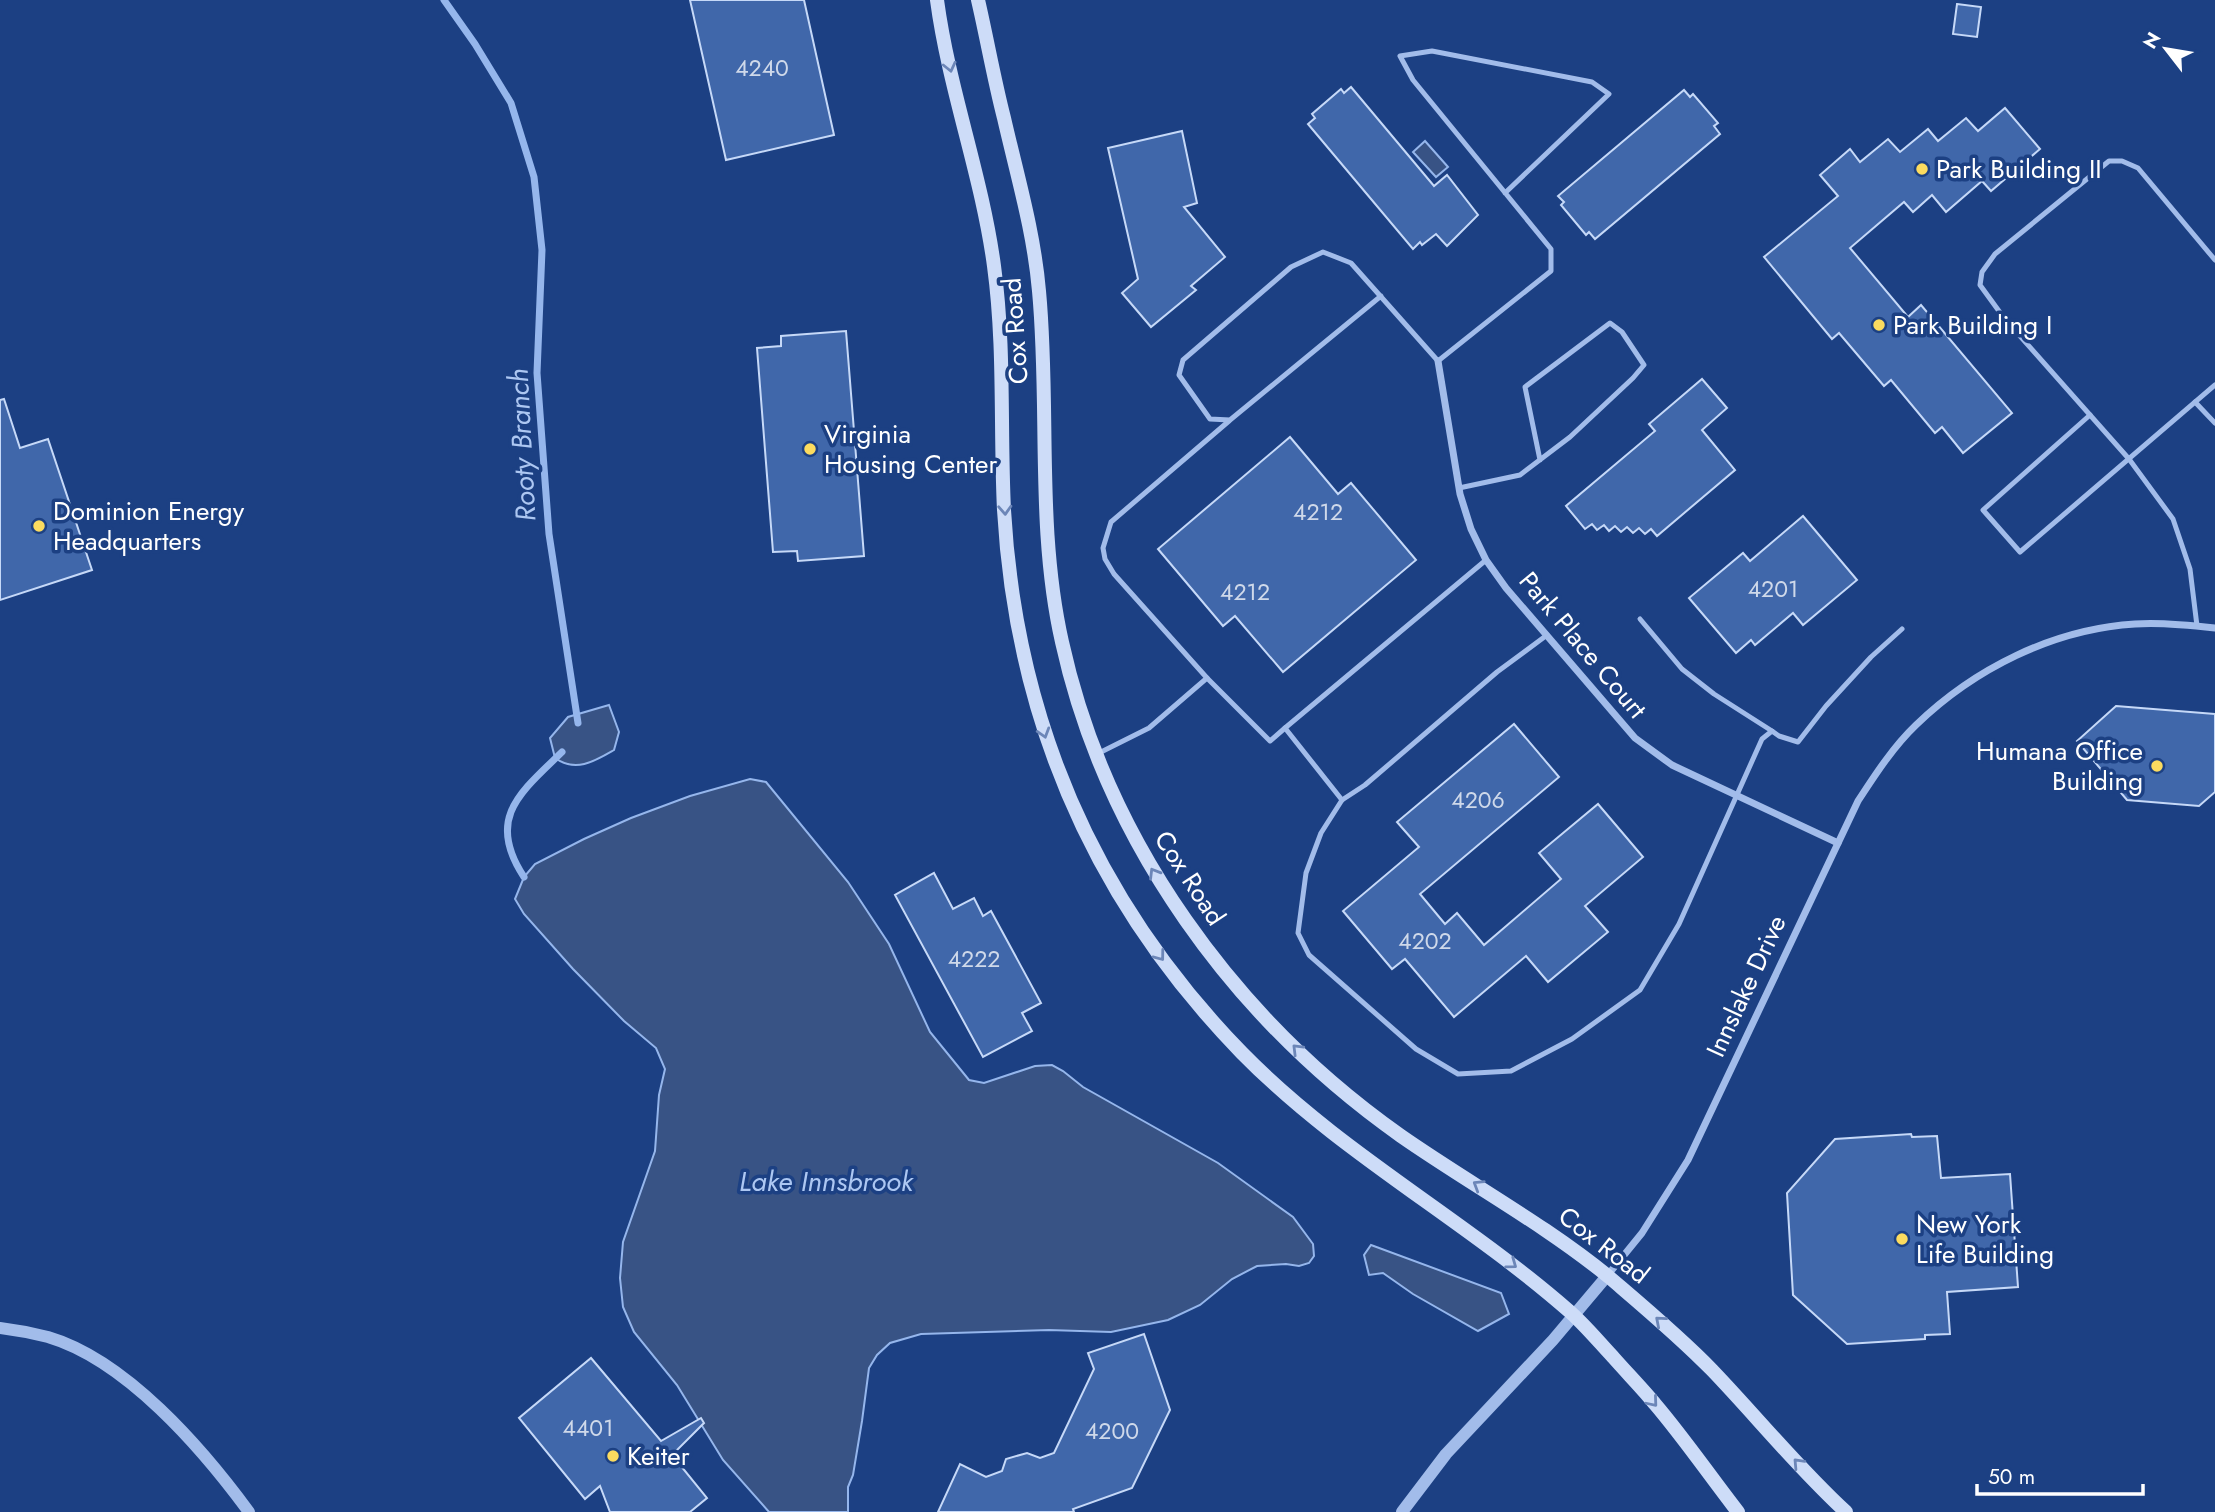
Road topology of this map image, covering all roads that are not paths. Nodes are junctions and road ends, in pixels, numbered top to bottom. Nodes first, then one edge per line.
1 (937, 0) edge
2 (978, 0) edge
3 (1505, 193) junction
4 (2215, 260) edge
5 (1381, 296) junction
6 (1438, 361) junction
7 (2215, 385) edge
8 (2195, 402) junction
9 (2090, 415) junction
10 (1230, 420) junction
11 (2215, 422) edge
12 (2129, 458) junction
13 (1540, 460) junction
14 (1459, 488) junction
15 (1486, 560) junction
16 (1640, 619) dead end
17 (2197, 626) junction
18 (2215, 628) edge
19 (1902, 629) dead end
20 (1547, 635) junction
21 (1207, 678) junction
22 (1285, 728) junction
23 (1772, 731) junction
24 (1096, 754) junction
25 (1737, 796) junction
26 (1342, 800) junction
27 (1838, 843) junction
28 (1607, 1276) junction
29 (1575, 1315) junction
30 (0, 1328) edge
31 (249, 1512) edge
32 (1402, 1512) edge
33 (1738, 1512) edge
34 (1846, 1512) edge

1 -> 29 main road, Cox Road
2 - 24 main road, Cox Road
3 - 3 lane
3 - 6 lane
4 - 9 lane
5 - 6 lane
5 - 10 lane
5 - 10 lane
6 - 14 street, Park Place Court
7 - 8 lane
8 - 11 lane
8 - 12 lane
9 - 12 lane
9 - 12 lane
10 - 21 lane
12 - 17 lane
13 - 13 lane
13 - 14 lane
14 - 15 street, Park Place Court
15 - 20 street, Park Place Court
15 - 22 lane
16 - 23 lane
17 - 18 street, Innslake Drive
17 - 27 street, Innslake Drive
19 - 23 lane
20 - 25 street, Park Place Court
20 - 26 lane
21 - 22 lane
21 - 24 lane
22 - 26 lane
23 - 25 lane
28 -> 24 main road, Cox Road
25 - 26 lane
25 - 27 street, Park Place Court
27 - 28 street, Innslake Drive
28 - 29 street, Innslake Drive
34 -> 28 main road, Cox Road
29 - 32 street, Innslake Drive
29 -> 33 main road, Cox Road
30 - 31 street

